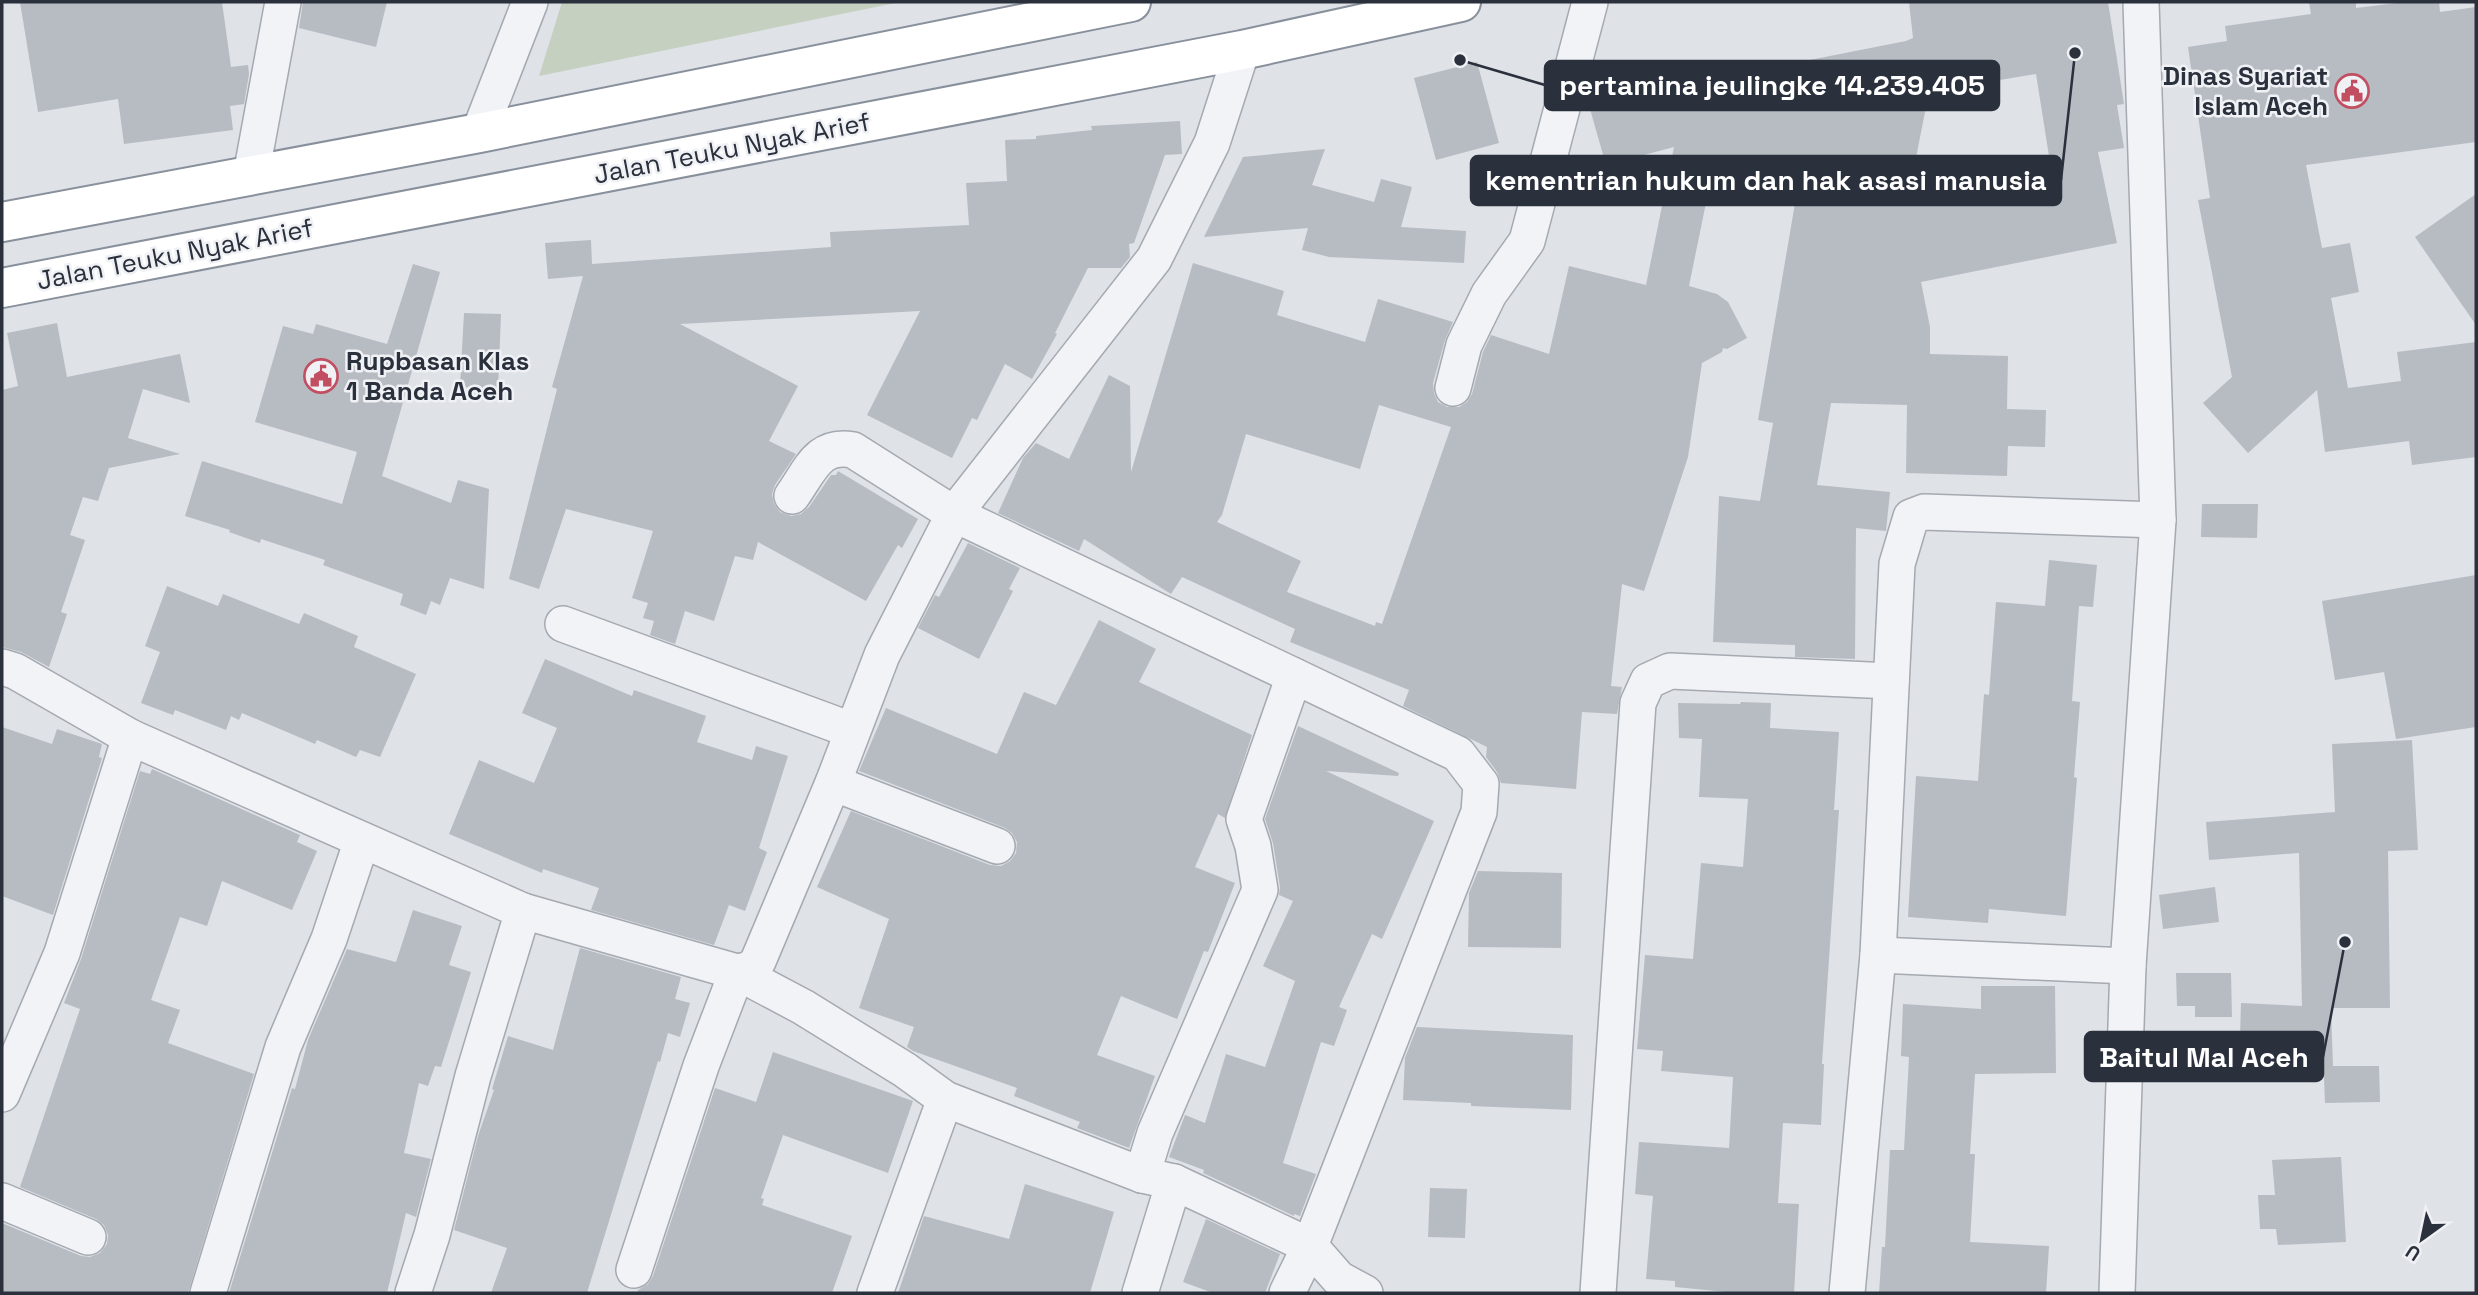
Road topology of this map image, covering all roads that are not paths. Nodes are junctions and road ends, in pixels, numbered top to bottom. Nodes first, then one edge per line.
1 (283, 2) edge
2 (530, 2) edge
3 (1131, 2) edge
4 (1461, 2) edge
5 (1590, 2) edge
6 (2141, 2) edge
7 (1242, 50) junction
8 (480, 133) junction
9 (251, 175) junction
10 (2, 222) edge
11 (2, 288) edge
12 (1453, 388) dead end
13 (792, 496) dead end
14 (954, 514) junction
15 (2158, 520) junction
16 (563, 624) dead end
17 (2, 667) edge
18 (1294, 676) junction
19 (1891, 681) junction
20 (851, 730) junction
21 (130, 737) junction
22 (833, 783) junction
23 (362, 840) junction
24 (997, 846) dead end
25 (523, 911) junction
26 (1878, 955) junction
27 (2128, 966) junction
28 (737, 972) junction
29 (2, 1094) edge
30 (945, 1099) junction
31 (1158, 1179) junction
32 (2, 1201) edge
33 (88, 1237) dead end
34 (1310, 1246) junction
35 (634, 1270) dead end
36 (208, 1293) edge
37 (413, 1293) edge
38 (876, 1293) edge
39 (1140, 1293) edge
40 (1287, 1293) edge
41 (1365, 1293) edge
42 (1598, 1293) edge
43 (1847, 1293) edge
44 (2117, 1293) edge

1 - 9 street
2 - 8 street
3 - 8 highway
4 - 7 highway, Jalan Teuku Nyak Arief
5 - 12 street
6 - 15 street
7 - 11 highway, Jalan Teuku Nyak Arief
7 - 14 street
8 - 9 highway
9 - 10 highway
13 - 14 street
14 - 18 street
14 - 20 street
15 - 19 street
15 - 27 street
16 - 20 street
17 - 21 street
18 - 31 street
18 - 34 street
19 - 26 street
19 - 42 street
20 - 22 street
21 - 23 street
21 - 29 street
22 - 24 street
22 - 28 street
23 - 25 street
23 - 36 street
25 - 28 street
25 - 37 street
26 - 27 street
26 - 43 street
27 - 44 street
28 - 30 street
28 - 35 street
30 - 31 street
30 - 38 street
31 - 34 street
31 - 39 street
32 - 33 street
34 - 40 street
34 - 41 street

